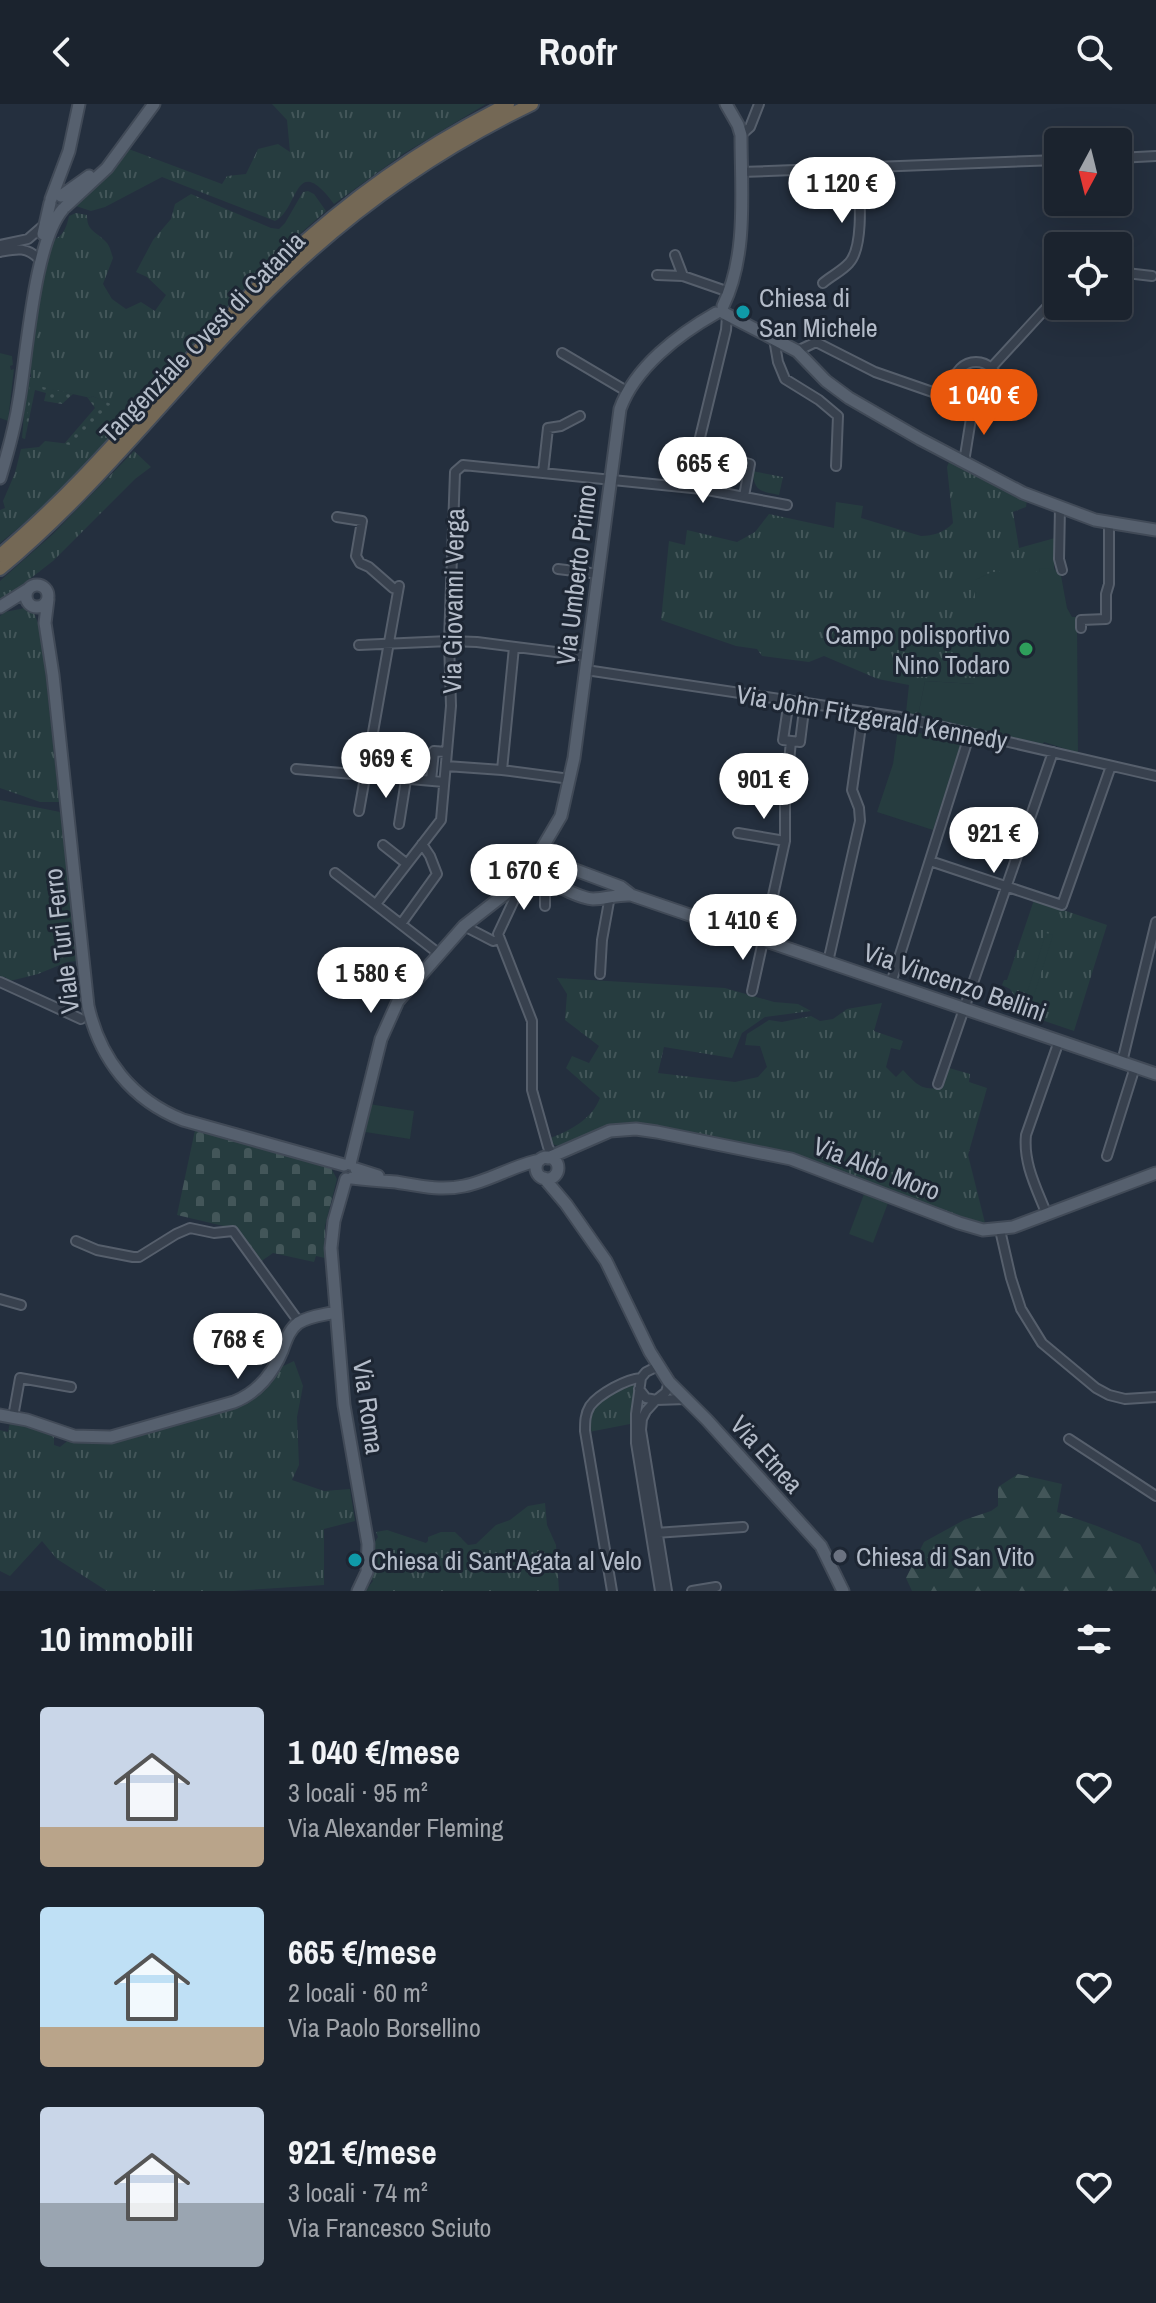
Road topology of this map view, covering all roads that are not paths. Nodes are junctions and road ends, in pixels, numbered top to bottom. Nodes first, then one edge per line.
1 (79, 104) edge
2 (154, 104) edge
3 (508, 104) edge
4 (532, 104) edge
5 (726, 104) edge
6 (759, 104) edge
7 (741, 135) junction
8 (117, 153) junction
9 (1156, 156) edge
10 (1132, 157) edge
11 (66, 160) junction
12 (1044, 160) edge
13 (858, 167) junction
14 (741, 172) junction
15 (67, 185) junction
16 (58, 203) junction
17 (44, 224) junction
18 (28, 239) junction
19 (0, 245) edge
20 (42, 249) junction
21 (0, 252) edge
22 (675, 255) dead end
23 (1132, 274) edge
24 (657, 275) dead end
25 (683, 276) junction
26 (1152, 276) dead end
27 (823, 283) dead end
28 (729, 292) junction
29 (1044, 310) edge
30 (723, 312) junction
31 (774, 339) junction
32 (797, 351) junction
33 (562, 353) dead end
34 (991, 368) junction
35 (954, 382) junction
36 (628, 392) junction
37 (941, 396) junction
38 (970, 405) junction
39 (580, 416) dead end
40 (698, 448) junction
41 (964, 462) junction
42 (836, 466) dead end
43 (543, 473) junction
44 (0, 478) edge
45 (610, 480) junction
46 (688, 487) junction
47 (744, 496) junction
48 (787, 505) dead end
49 (1060, 507) junction
50 (337, 517) dead end
51 (1109, 523) junction
52 (1156, 530) edge
53 (0, 555) edge
54 (0, 569) edge
55 (558, 569) dead end
56 (1062, 570) dead end
57 (599, 574) junction
58 (27, 590) junction
59 (48, 599) junction
60 (32, 605) junction
61 (0, 609) edge
62 (45, 623) junction
63 (1081, 628) dead end
64 (449, 641) junction
65 (389, 643) junction
66 (359, 645) dead end
67 (514, 647) junction
68 (587, 656) junction
69 (586, 670) junction
70 (789, 700) junction
71 (805, 702) junction
72 (863, 712) junction
73 (970, 733) junction
74 (791, 744) junction
75 (447, 752) junction
76 (1053, 752) junction
77 (446, 766) junction
78 (1111, 766) junction
79 (296, 769) dead end
80 (502, 770) junction
81 (366, 776) junction
82 (1156, 776) edge
83 (570, 779) junction
84 (406, 780) junction
85 (431, 781) junction
86 (444, 782) junction
87 (359, 811) dead end
88 (399, 824) dead end
89 (738, 833) dead end
90 (785, 841) junction
91 (422, 844) junction
92 (383, 845) dead end
93 (540, 853) junction
94 (930, 861) junction
95 (407, 864) junction
96 (335, 873) dead end
97 (527, 875) junction
98 (545, 879) junction
99 (1007, 887) junction
100 (613, 892) junction
101 (376, 904) junction
102 (545, 906) dead end
103 (1156, 922) edge
104 (401, 924) junction
105 (464, 926) junction
106 (499, 936) junction
107 (765, 940) junction
108 (438, 953) junction
109 (828, 962) junction
110 (600, 974) dead end
111 (0, 982) edge
112 (891, 983) junction
113 (752, 991) dead end
114 (965, 1009) junction
115 (81, 1019) dead end
116 (1059, 1041) junction
117 (1122, 1062) junction
118 (1135, 1067) junction
119 (1156, 1074) edge
120 (938, 1084) dead end
121 (571, 1149) junction
122 (1107, 1156) dead end
123 (549, 1164) junction
124 (348, 1171) junction
125 (1156, 1173) edge
126 (1047, 1215) junction
127 (1000, 1230) junction
128 (76, 1241) dead end
129 (0, 1299) edge
130 (21, 1305) dead end
131 (336, 1312) junction
132 (299, 1322) junction
133 (658, 1366) junction
134 (641, 1378) junction
135 (669, 1382) junction
136 (71, 1387) dead end
137 (639, 1389) junction
138 (1156, 1397) edge
139 (686, 1399) junction
140 (656, 1400) junction
141 (6, 1416) edge
142 (1069, 1439) dead end
143 (1156, 1496) edge
144 (743, 1527) dead end
145 (654, 1533) junction
146 (716, 1587) dead end
147 (358, 1591) edge
148 (612, 1591) edge
149 (660, 1591) edge
150 (667, 1591) edge
151 (692, 1591) edge
152 (843, 1591) edge

1 - 11 main road
2 - 8 main road
3 - 53 highway, Tangenziale Ovest di Catania
4 - 54 highway, Tangenziale Ovest di Catania
5 - 7 main road
6 - 7 street
7 - 14 main road
8 - 15 main road
8 - 16 main road
9 - 10 street
11 - 15 main road
11 - 16 main road
12 - 13 street
13 - 14 street
13 - 27 street
14 - 28 main road
15 - 16 main road
16 - 17 main road
16 - 20 main road
17 - 18 street
17 - 20 main road
18 - 19 street
18 - 20 street
20 - 21 street
20 - 44 main road
22 - 25 street
23 - 26 street
24 - 25 street
25 - 28 street
28 - 30 main road
29 - 34 street
30 - 31 main road
30 - 36 main road, Via Umberto Primo
30 - 40 street
31 - 32 main road
31 - 42 street
32 - 37 street
32 - 41 main road
33 - 36 street
34 - 35 street
34 - 38 street
35 - 37 street
35 - 38 street
36 - 45 main road, Via Umberto Primo
37 - 38 street
38 - 41 street
39 - 43 street
40 - 46 street
40 - 47 street
41 - 49 main road
43 - 45 street
43 - 64 street, Via Giovanni Verga
45 - 46 street
45 - 57 main road, Via Umberto Primo
46 - 47 street
47 - 48 street
49 - 51 main road
49 - 56 street
50 - 65 street
51 - 52 main road
51 - 63 street
55 - 57 street
57 - 68 main road, Via Umberto Primo
58 - 59 main road
58 - 60 main road
58 - 61 main road
59 - 60 main road
59 - 62 main road
60 - 61 main road
60 - 62 main road
62 - 124 main road, Viale Turi Ferro
64 - 65 street
64 - 67 street
64 - 75 street, Via Giovanni Verga
65 - 66 street
65 - 81 street
67 - 68 street
67 - 80 street
68 - 69 main road, Via Umberto Primo
69 - 70 street, Via John Fitzgerald Kennedy
69 - 83 main road, Via Umberto Primo
70 - 71 street, Via John Fitzgerald Kennedy
70 - 74 street
71 - 72 street, Via John Fitzgerald Kennedy
71 - 74 street
72 - 73 street, Via John Fitzgerald Kennedy
72 - 109 street
73 - 76 street, Via John Fitzgerald Kennedy
73 - 94 street
74 - 90 street
75 - 77 street, Via Giovanni Verga
75 - 85 street
76 - 78 street, Via John Fitzgerald Kennedy
76 - 99 street
77 - 80 street
77 - 86 street, Via Giovanni Verga
78 - 82 street, Via John Fitzgerald Kennedy
78 - 99 street
79 - 81 street
80 - 83 street
81 - 84 street
81 - 87 street
83 - 93 main road, Via Umberto Primo
84 - 85 street
84 - 88 street
85 - 86 street
86 - 91 street, Via Giovanni Verga
89 - 90 street
90 - 107 street
91 - 95 street, Via Giovanni Verga
91 - 104 street
92 - 95 street
93 - 97 main road, Via Umberto Primo
93 - 100 main road
94 - 99 street
94 - 112 street
95 - 101 street, Via Giovanni Verga
96 - 101 street
97 - 98 main road
97 - 105 main road, Via Roma
97 - 106 street
98 - 100 main road
98 - 102 street
99 - 114 street
100 - 107 main road, Via Vincenzo Bellini
100 - 110 street
101 - 104 street
103 - 117 street
104 - 108 street
105 - 106 street
105 - 108 main road, Via Roma
106 - 123 street
107 - 109 main road, Via Vincenzo Bellini
107 - 113 street
108 - 124 main road, Via Roma
109 - 112 main road, Via Vincenzo Bellini
111 - 115 street
112 - 114 main road, Via Vincenzo Bellini
114 - 116 main road, Via Vincenzo Bellini
114 - 120 street
116 - 117 main road, Via Vincenzo Bellini
116 - 126 street
117 - 118 main road, Via Vincenzo Bellini
118 - 119 main road, Via Vincenzo Bellini
118 - 122 street
121 - 123 main road
121 - 123 street
121 - 127 main road, Via Aldo Moro
123 - 124 main road, Viale Turi Ferro
123 - 133 main road, Via Etnea
124 - 131 main road, Via Roma
125 - 126 main road, Via Aldo Moro
126 - 127 main road, Via Aldo Moro
127 - 138 street
128 - 132 street
129 - 130 street
131 - 132 main road
131 - 147 main road, Via Roma
132 - 141 main road
133 - 134 street
133 - 135 main road, Via Etnea
134 - 137 street
134 - 148 street
135 - 139 main road, Via Etnea
135 - 140 street
136 - 141 street
137 - 140 street
137 - 145 street
139 - 140 street
139 - 152 main road, Via Etnea
140 - 145 street
142 - 143 street
144 - 145 street
145 - 149 street
145 - 150 street
146 - 151 street

